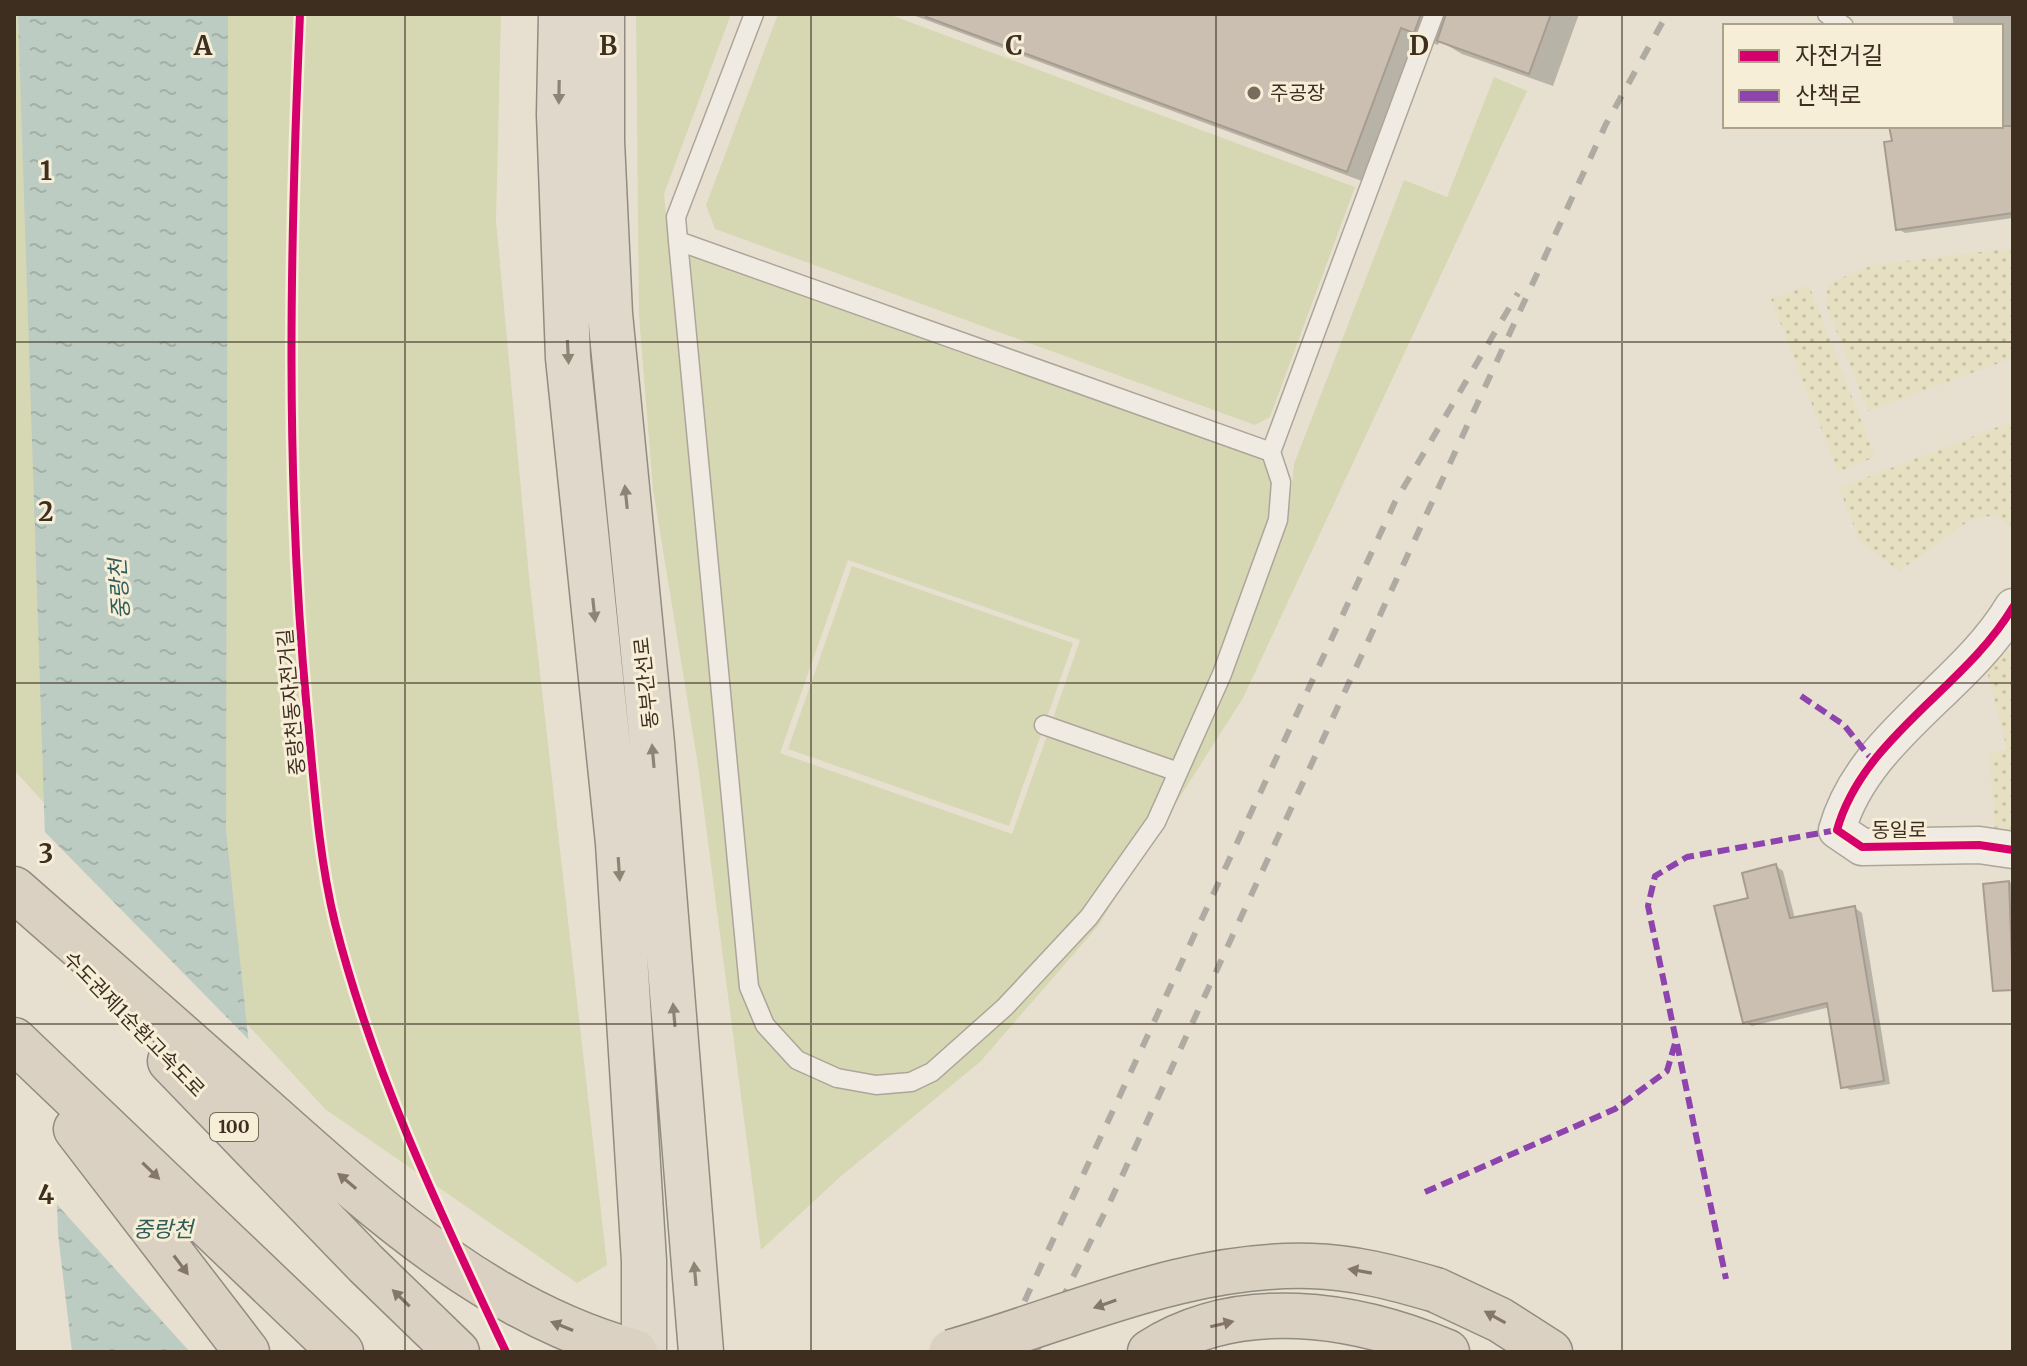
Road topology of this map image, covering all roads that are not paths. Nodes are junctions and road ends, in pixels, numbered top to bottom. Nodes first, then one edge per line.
1 (561, 14) edge
2 (602, 14) edge
3 (754, 14) edge
4 (1434, 14) edge
5 (678, 241) junction
6 (1271, 452) junction
7 (2013, 607) edge
8 (1044, 725) dead end
9 (1178, 772) junction
10 (2013, 850) edge
11 (14, 889) edge
12 (14, 899) edge
13 (14, 1040) edge
14 (14, 1048) edge
15 (247, 1352) edge
16 (341, 1352) edge
17 (457, 1352) edge
18 (635, 1352) edge
19 (644, 1352) edge
20 (701, 1352) edge
21 (951, 1352) edge
22 (1150, 1352) edge
23 (1447, 1352) edge
24 (1550, 1352) edge

1 -> 19 highway
20 -> 2 highway, 동부간선로
3 - 5 lane
4 - 6 lane
5 - 6 lane
5 - 9 lane
6 - 9 lane
7 - 10 street, 동일로
8 - 9 lane
18 -> 11 highway
17 -> 12 highway, 수도권제1순환고속도로 / 100
13 -> 16 highway
14 -> 15 highway
24 -> 21 highway, bridge
22 -> 23 highway

